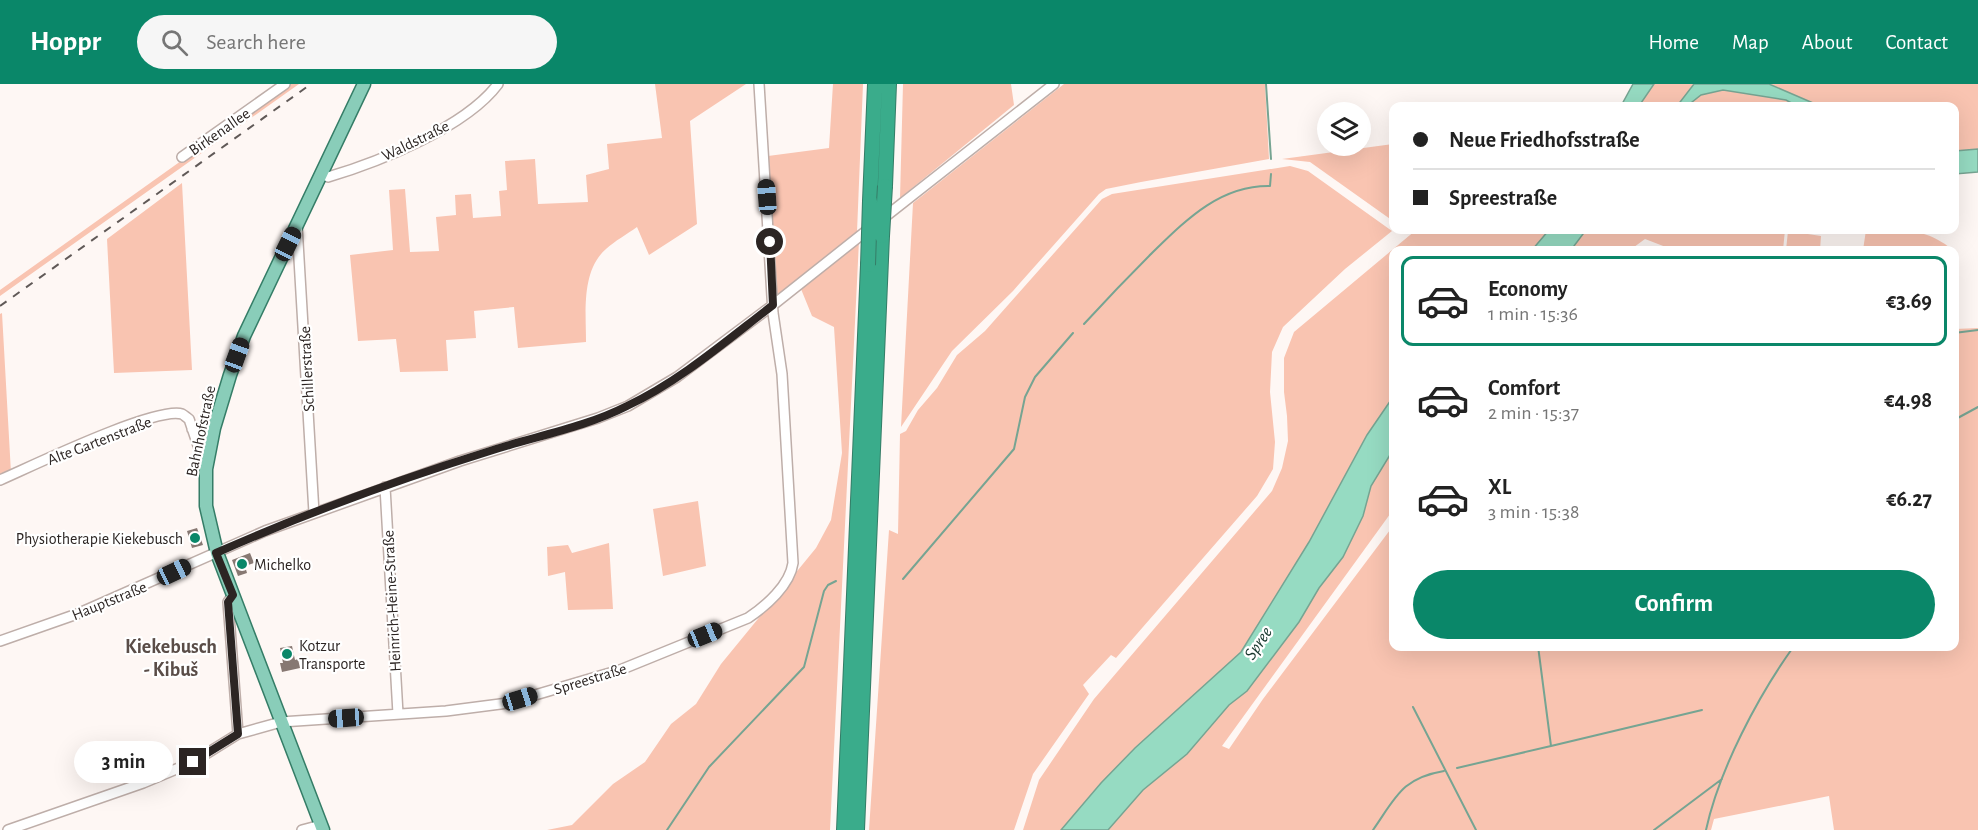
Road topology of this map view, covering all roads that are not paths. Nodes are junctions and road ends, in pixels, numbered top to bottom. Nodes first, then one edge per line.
1 (285, 84) edge
2 (364, 84) edge
3 (498, 84) edge
4 (759, 84) edge
5 (875, 84) edge
6 (889, 84) edge
7 (1054, 84) edge
8 (182, 157) dead end
9 (322, 174) junction
10 (297, 225) junction
11 (773, 305) junction
12 (214, 428) junction
13 (192, 429) junction
14 (206, 469) junction
15 (0, 480) edge
16 (385, 487) junction
17 (315, 513) junction
18 (216, 553) junction
19 (233, 595) junction
20 (0, 641) edge
21 (398, 714) junction
22 (281, 722) junction
23 (238, 734) junction
24 (322, 827) edge
25 (8, 830) edge
26 (302, 830) edge
27 (844, 830) edge
28 (857, 830) edge

1 - 8 street, Birkenallee
2 - 9 main road, Bahnhofstraße
3 - 9 street, Waldstraße
4 - 11 street, Spreestraße
5 - 27 highway, bridge
6 - 28 highway, bridge
7 - 11 street
9 - 10 main road, Bahnhofstraße
10 - 12 main road, Bahnhofstraße
10 - 17 street, Schillerstraße
11 - 16 street
11 - 21 street, Spreestraße
12 - 13 street
12 - 14 main road, Bahnhofstraße
13 - 14 street
13 - 15 street, Alte Gartenstraße
14 - 18 main road, Bahnhofstraße
16 - 17 street
16 - 21 street, Heinrich-Heine-Straße
17 - 18 street, Hauptstraße
18 - 19 main road, Bahnhofstraße
18 - 20 street, Hauptstraße
19 - 22 main road, Bahnhofstraße
19 - 23 street
21 - 22 street, Spreestraße
22 - 23 street, Spreestraße
22 - 24 main road, Bahnhofstraße
23 - 25 street, Spreestraße
24 - 26 street

